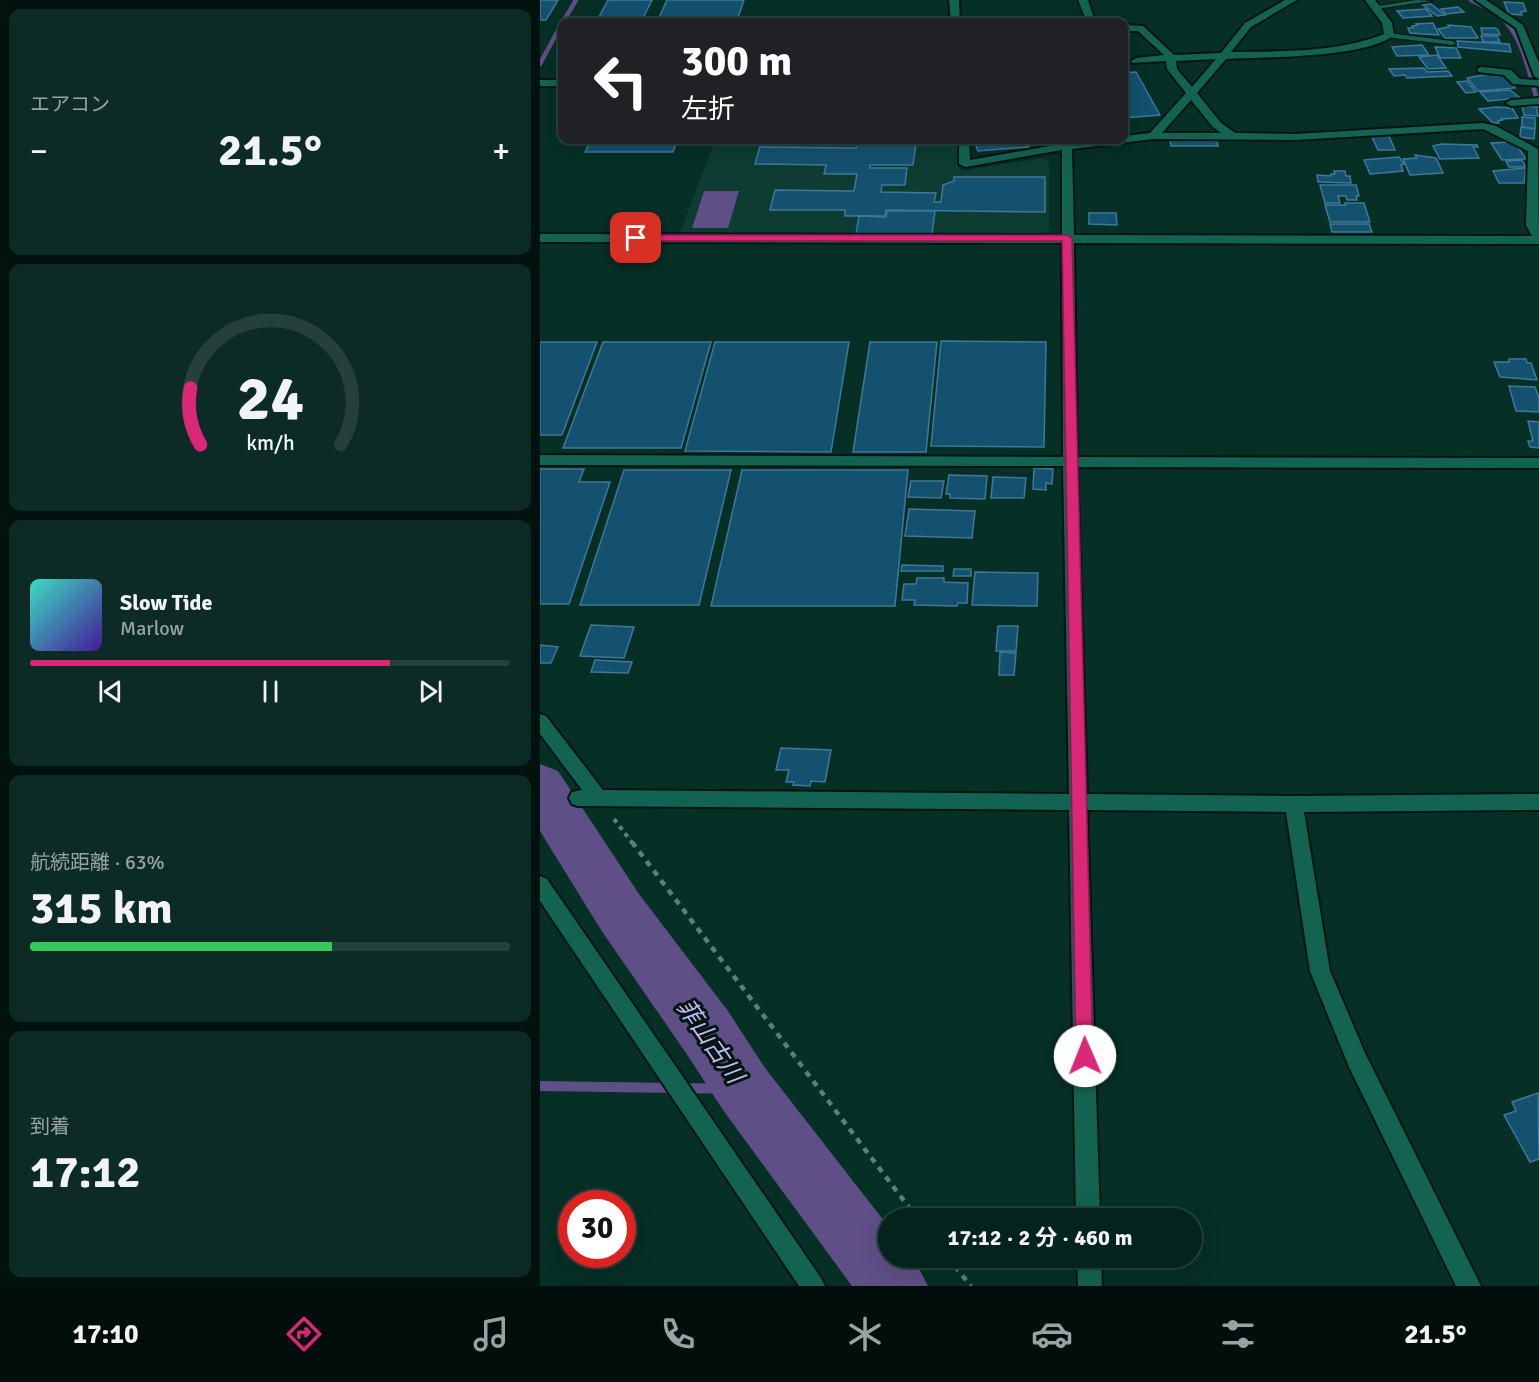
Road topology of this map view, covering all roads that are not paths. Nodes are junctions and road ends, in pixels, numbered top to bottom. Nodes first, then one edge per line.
1 (954, 0) edge
2 (1083, 0) edge
3 (1292, 0) edge
4 (1480, 0) edge
5 (1428, 1) edge
6 (1373, 3) edge
7 (956, 18) edge
8 (1090, 18) edge
9 (1128, 28) edge
10 (1389, 34) junction
11 (1452, 44) dead end
12 (1171, 57) junction
13 (1221, 57) junction
14 (1136, 61) dead end
15 (1482, 70) dead end
16 (1539, 81) edge
17 (540, 83) edge
18 (558, 83) edge
19 (1192, 94) junction
20 (1535, 101) edge
21 (1511, 103) dead end
22 (1153, 136) junction
23 (1233, 137) junction
24 (1128, 139) edge
25 (964, 144) edge
26 (1084, 144) edge
27 (1067, 146) junction
28 (540, 238) edge
29 (1067, 238) junction
30 (1539, 238) edge
31 (540, 460) edge
32 (1070, 461) junction
33 (1539, 463) edge
34 (540, 721) edge
35 (578, 798) dead end
36 (599, 799) junction
37 (1079, 801) junction
38 (1539, 802) edge
39 (1294, 804) junction
40 (540, 885) edge
41 (1088, 1208) edge
42 (1089, 1268) edge
43 (813, 1286) edge
44 (1090, 1286) edge
45 (1469, 1286) edge

1 - 7 street
2 - 8 street
3 - 13 street
4 - 16 street
5 - 6 lane
6 - 10 street
9 - 12 street
10 - 11 lane
10 - 13 street
12 - 13 street
12 - 14 street
12 - 19 street
13 - 19 street
15 - 16 street
17 - 18 street
19 - 22 street
19 - 23 street
20 - 21 street
22 - 23 street
22 - 24 street
23 - 30 street
25 - 27 street
26 - 27 street
27 - 29 street
28 - 29 street
29 - 30 street
29 - 32 street
31 - 32 street
32 - 33 street
32 - 37 street
34 - 36 street
35 - 36 street
36 - 37 street
37 - 39 street
37 - 41 street
38 - 39 street
39 - 45 street
40 - 43 street
42 - 44 street

